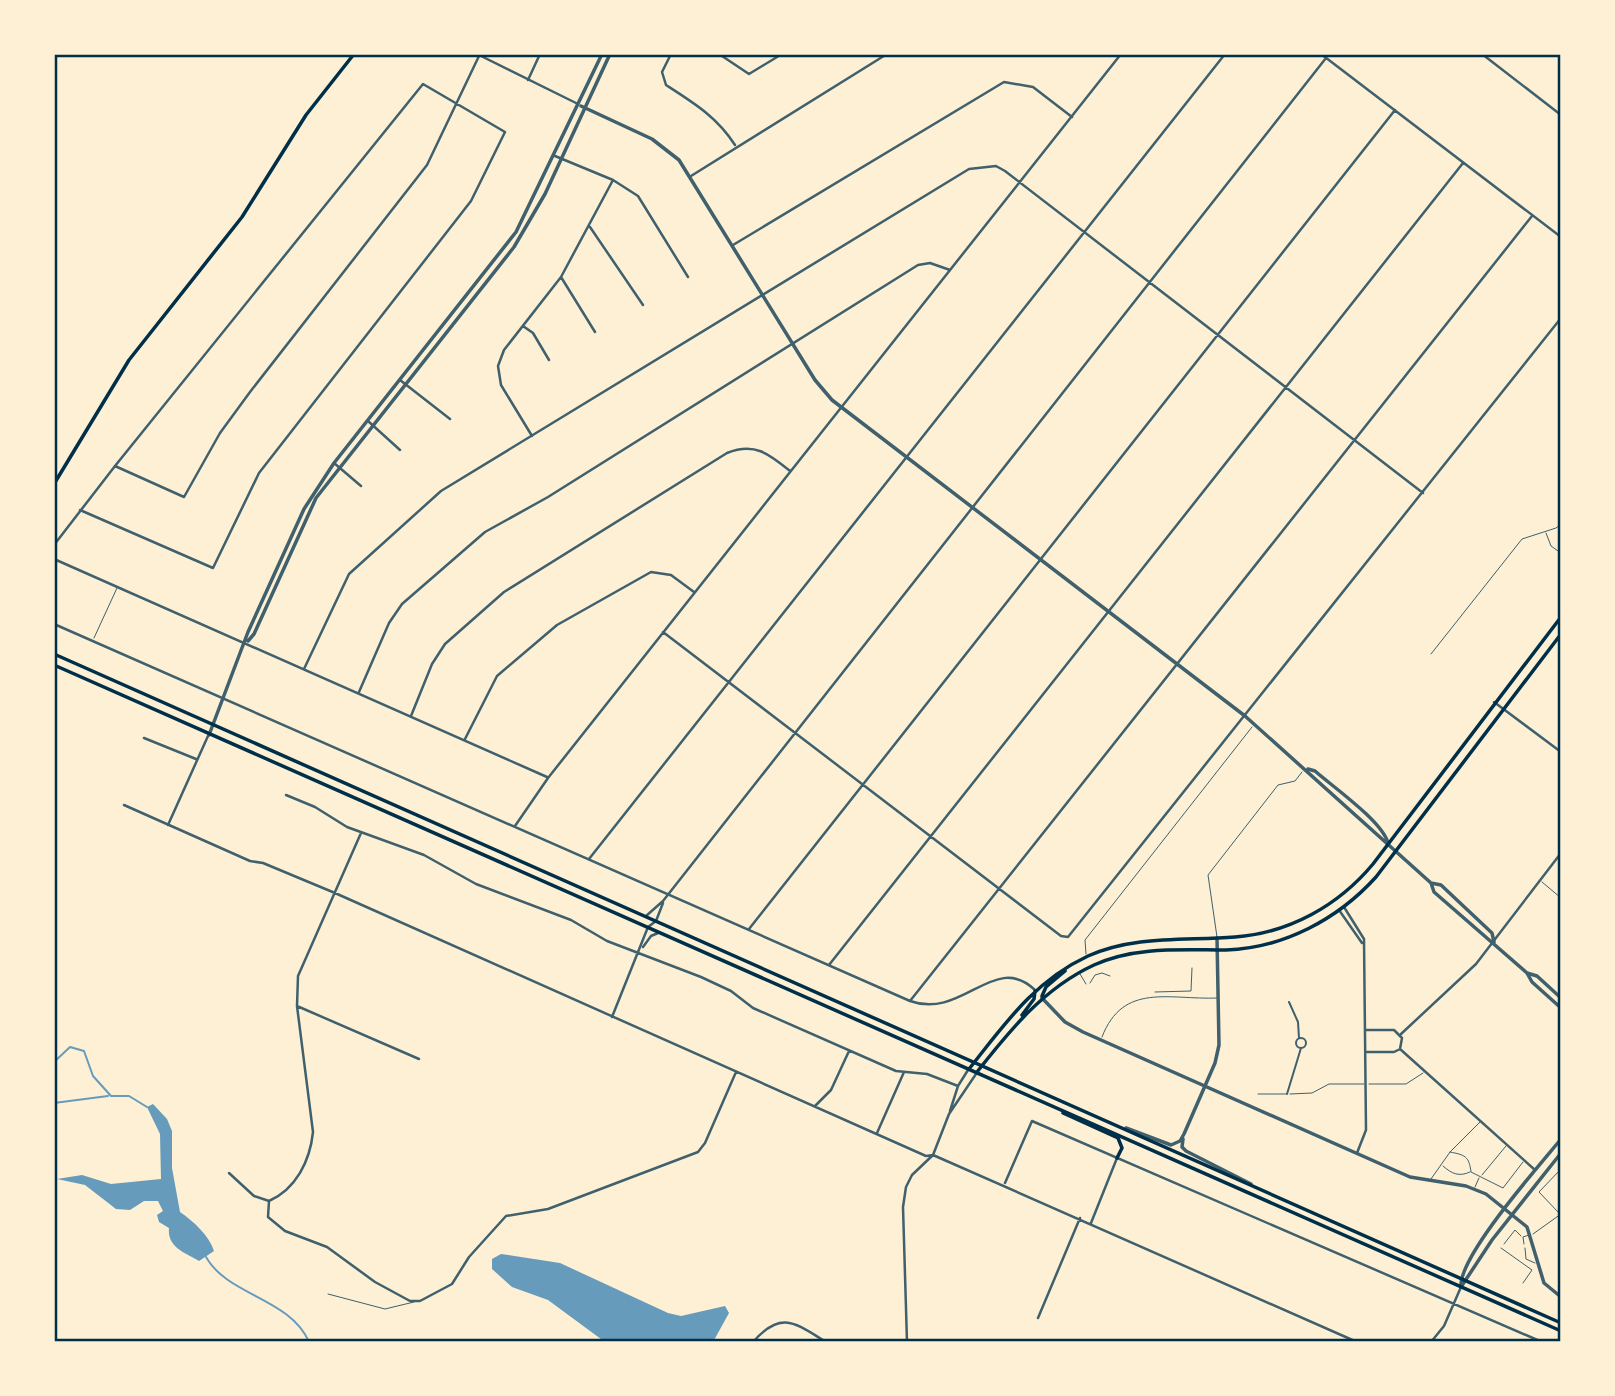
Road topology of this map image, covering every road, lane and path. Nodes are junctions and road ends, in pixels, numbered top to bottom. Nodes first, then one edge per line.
1 (354, 54) edge
2 (540, 54) edge
3 (602, 54) edge
4 (610, 54) edge
5 (671, 54) edge
6 (719, 54) edge
7 (782, 54) edge
8 (887, 54) edge
9 (1121, 54) edge
10 (1225, 54) edge
11 (1321, 54) edge
12 (1482, 54) edge
13 (478, 55) edge
14 (1326, 58) junction
15 (528, 80) junction
16 (457, 104) junction
17 (581, 106) junction
18 (1395, 110) junction
19 (1561, 115) edge
20 (1072, 117) junction
21 (735, 146) junction
22 (555, 156) junction
23 (561, 158) junction
24 (1463, 163) junction
25 (691, 176) junction
26 (612, 180) junction
27 (1020, 182) junction
28 (1532, 216) junction
29 (590, 227) junction
30 (1085, 233) junction
31 (1561, 237) edge
32 (733, 245) junction
33 (950, 271) junction
34 (484, 274) junction
35 (561, 277) junction
36 (688, 277) dead end
37 (490, 279) junction
38 (1149, 281) junction
39 (763, 295) junction
40 (643, 305) dead end
41 (1561, 318) edge
42 (523, 326) junction
43 (595, 332) dead end
44 (1217, 335) junction
45 (793, 344) junction
46 (549, 360) dead end
47 (400, 380) junction
48 (406, 385) junction
49 (1285, 386) junction
50 (842, 407) junction
51 (450, 419) dead end
52 (368, 421) junction
53 (373, 426) junction
54 (532, 436) junction
55 (1354, 440) junction
56 (400, 450) dead end
57 (907, 457) junction
58 (334, 463) junction
59 (115, 466) junction
60 (339, 467) junction
61 (790, 471) junction
62 (54, 484) edge
63 (361, 486) dead end
64 (1423, 493) junction
65 (972, 506) junction
66 (80, 510) junction
67 (1561, 524) edge
68 (1545, 531) junction
69 (289, 540) junction
70 (295, 542) junction
71 (54, 545) edge
72 (1561, 553) edge
73 (1040, 558) junction
74 (54, 559) edge
75 (118, 586) junction
76 (695, 593) junction
77 (1108, 611) junction
78 (1561, 617) edge
79 (54, 624) edge
80 (663, 632) junction
81 (1561, 634) edge
82 (93, 640) junction
83 (246, 643) junction
84 (54, 654) edge
85 (1431, 654) dead end
86 (1177, 663) junction
87 (54, 666) edge
88 (304, 669) junction
89 (727, 682) junction
90 (359, 692) junction
91 (224, 698) junction
92 (1494, 702) junction
93 (1503, 708) junction
94 (411, 716) junction
95 (1245, 716) junction
96 (214, 724) junction
97 (1255, 724) junction
98 (793, 732) junction
99 (209, 735) junction
100 (144, 738) dead end
101 (465, 739) junction
102 (1561, 752) edge
103 (197, 760) junction
104 (1306, 768) junction
105 (548, 778) junction
106 (861, 783) junction
107 (286, 795) dead end
108 (124, 805) dead end
109 (168, 825) junction
110 (515, 826) junction
111 (361, 833) junction
112 (930, 836) junction
113 (1388, 843) junction
114 (1396, 851) junction
115 (1561, 853) edge
116 (589, 859) junction
117 (1540, 881) junction
118 (1431, 883) junction
119 (999, 889) junction
120 (335, 893) junction
121 (668, 893) junction
122 (1561, 898) edge
123 (663, 901) junction
124 (1344, 907) junction
125 (1339, 910) junction
126 (646, 916) junction
127 (656, 921) junction
128 (648, 927) junction
129 (749, 929) junction
130 (664, 934) junction
131 (1217, 938) junction
132 (1494, 942) junction
133 (1362, 943) junction
134 (1218, 949) junction
135 (642, 950) junction
136 (639, 955) junction
137 (1087, 957) junction
138 (829, 965) junction
139 (1192, 968) dead end
140 (1066, 969) junction
141 (1079, 973) junction
142 (1527, 973) junction
143 (1110, 976) dead end
144 (1090, 983) dead end
145 (1086, 984) dead end
146 (1035, 991) junction
147 (1155, 992) dead end
148 (1042, 998) junction
149 (1219, 998) junction
150 (1561, 998) edge
151 (910, 1001) junction
152 (1289, 1002) dead end
153 (297, 1006) junction
154 (1561, 1009) edge
155 (612, 1017) junction
156 (1021, 1018) junction
157 (1366, 1030) junction
158 (1401, 1034) junction
159 (1300, 1038) junction
160 (1101, 1040) junction
161 (1301, 1048) junction
162 (1400, 1049) junction
163 (850, 1050) junction
164 (1366, 1052) junction
165 (419, 1059) dead end
166 (976, 1061) junction
167 (984, 1064) junction
168 (969, 1069) junction
169 (1424, 1071) junction
170 (736, 1072) junction
171 (904, 1072) junction
172 (976, 1073) junction
173 (1365, 1084) junction
174 (958, 1086) junction
175 (1205, 1087) junction
176 (1258, 1094) dead end
177 (1287, 1094) junction
178 (815, 1106) junction
179 (1056, 1107) junction
180 (949, 1114) junction
181 (1481, 1121) junction
182 (1126, 1128) junction
183 (877, 1133) junction
184 (1184, 1134) junction
185 (1561, 1139) edge
186 (1508, 1145) junction
187 (1450, 1152) junction
188 (1357, 1153) junction
189 (1561, 1153) edge
190 (933, 1155) junction
191 (1118, 1158) junction
192 (1525, 1161) junction
193 (1441, 1165) junction
194 (1561, 1169) edge
195 (1536, 1171) junction
196 (1471, 1172) junction
197 (229, 1173) dead end
198 (1480, 1176) junction
199 (1430, 1182) junction
200 (1004, 1185) junction
201 (1475, 1189) junction
202 (1262, 1191) junction
203 (268, 1201) junction
204 (1507, 1209) junction
205 (1560, 1213) edge
206 (1513, 1214) junction
207 (1080, 1218) junction
208 (1091, 1223) junction
209 (1532, 1234) junction
210 (1523, 1237) junction
211 (1504, 1244) dead end
212 (1524, 1244) dead end
213 (1501, 1248) dead end
214 (1525, 1248) dead end
215 (1537, 1262) junction
216 (1460, 1278) junction
217 (1467, 1281) junction
218 (1522, 1283) dead end
219 (1461, 1287) junction
220 (328, 1294) dead end
221 (1561, 1297) edge
222 (416, 1301) junction
223 (1452, 1305) junction
224 (1038, 1318) dead end
225 (1561, 1323) edge
226 (1561, 1331) edge
227 (753, 1342) edge
228 (826, 1342) edge
229 (907, 1342) edge
230 (1357, 1342) edge
231 (1431, 1342) edge
232 (1542, 1342) edge

1 - 62 main road
2 - 15 street
3 - 17 street
4 - 17 street
5 - 21 street
6 - 7 street
8 - 21 street
9 - 20 street
10 - 30 street
11 - 14 street
12 - 19 street
13 - 15 street
13 - 16 street
14 - 18 street
14 - 38 street
15 - 17 street
16 - 59 street
16 - 59 street
16 - 66 street
17 - 22 street
17 - 23 street
17 - 25 street
18 - 24 street
18 - 44 street
20 - 27 street
20 - 32 street
21 - 25 street
22 - 23 street
22 - 34 street
23 - 26 street
23 - 37 street
24 - 28 street
24 - 49 street
25 - 32 street
26 - 29 street
26 - 36 street
27 - 30 street
27 - 33 street
27 - 39 street
28 - 31 street
28 - 55 street
29 - 35 street
29 - 40 street
30 - 38 street
30 - 57 street
32 - 39 street
33 - 45 street
33 - 50 street
34 - 37 street
34 - 47 street
35 - 42 street
35 - 43 street
37 - 48 street
38 - 44 street
38 - 65 street
39 - 45 street
39 - 54 street
41 - 64 street
42 - 46 street
42 - 54 street
44 - 49 street
44 - 73 street
45 - 50 street
45 - 90 street
47 - 48 street
47 - 52 street
48 - 51 street
48 - 53 street
49 - 55 street
49 - 77 street
50 - 57 street
50 - 61 street
52 - 53 street
52 - 58 street
53 - 56 street
53 - 60 street
54 - 88 street
55 - 64 street
55 - 86 street
57 - 65 street
57 - 89 street
58 - 60 street
58 - 69 street
59 - 66 street
60 - 63 street
60 - 70 street
61 - 76 street
61 - 94 street
64 - 95 street
65 - 73 street
65 - 98 street
66 - 71 street
67 - 68 lane
68 - 72 lane
68 - 85 lane
69 - 70 street
69 - 83 street
70 - 83 street
73 - 77 street
73 - 106 street
74 - 75 street
75 - 82 lane
75 - 83 street
76 - 80 street
76 - 101 street
77 - 86 street
77 - 112 street
78 - 92 main road
79 - 82 street
80 - 89 street
80 - 105 street
81 - 93 main road
82 - 91 street
83 - 88 street
83 - 91 street
84 - 96 main road
86 - 95 street
86 - 119 street
87 - 99 main road
88 - 90 street
89 - 98 street
89 - 116 street
90 - 94 street
91 - 96 street
91 - 110 street
92 - 93 street
92 - 113 main road
93 - 102 street
93 - 114 main road
94 - 101 street
95 - 97 street
95 - 119 street
96 - 99 street
96 - 126 main road
97 - 104 street
97 - 137 lane
98 - 106 street
98 - 121 street
99 - 103 street
99 - 128 main road
100 - 103 street
101 - 105 street
103 - 109 street
104 - 113 street
104 - 113 street
104 - 131 lane
105 - 110 street
106 - 112 street
106 - 129 street
107 - 111 street
108 - 109 street
109 - 120 street
110 - 116 street
111 - 120 street
111 - 136 street
112 - 119 street
112 - 138 street
113 - 114 street
113 - 131 main road
114 - 118 street
114 - 124 main road
115 - 117 street
116 - 121 street
117 - 122 lane
117 - 132 street
118 - 132 street
118 - 132 street
119 - 151 street
120 - 153 street
120 - 155 street
121 - 123 street
121 - 129 street
123 - 126 street
123 - 127 street
124 - 125 main road
124 - 133 street
125 - 133 street
125 - 134 main road
126 - 127 main road
127 - 128 street
127 - 166 main road
128 - 130 main road
128 - 135 street
129 - 138 street
130 - 135 street
130 - 168 main road
131 - 134 street
131 - 137 main road
132 - 142 street
132 - 158 street
133 - 157 street
134 - 141 main road
134 - 149 street
135 - 136 street
136 - 155 street
136 - 163 street
137 - 140 main road
138 - 151 street
139 - 147 lane
140 - 146 main road
140 - 148 main road
141 - 145 lane
141 - 148 main road
142 - 150 street
142 - 154 street
143 - 144 lane
146 - 151 street
146 - 156 main road
146 - 166 main road
148 - 156 main road
148 - 160 street
149 - 160 lane
149 - 175 street
152 - 159 street
153 - 165 street
153 - 203 street
155 - 170 street
156 - 167 main road
157 - 158 street
157 - 164 street
158 - 162 street
159 - 161 street
159 - 161 street
160 - 175 street
161 - 177 street
162 - 164 street
162 - 169 street
163 - 171 street
163 - 178 street
164 - 173 street
166 - 167 main road
166 - 168 main road
167 - 172 main road
167 - 182 main road
168 - 172 main road
168 - 174 street
169 - 173 lane
169 - 181 street
170 - 178 street
170 - 222 street
171 - 174 street
171 - 183 street
172 - 179 main road
172 - 180 street
173 - 177 lane
173 - 188 street
174 - 180 street
175 - 184 street
175 - 188 street
176 - 177 lane
178 - 183 street
179 - 191 main road
179 - 219 main road
180 - 190 street
181 - 186 street
181 - 187 lane
182 - 184 street
182 - 202 main road
183 - 190 street
184 - 202 street
185 - 195 street
186 - 192 street
186 - 198 lane
187 - 193 lane
187 - 196 lane
188 - 199 street
189 - 206 street
190 - 200 street
190 - 229 street
191 - 200 street
191 - 208 street
191 - 223 street
192 - 195 street
192 - 198 lane
193 - 196 lane
193 - 199 lane
194 - 205 lane
195 - 204 street
196 - 198 lane
197 - 203 street
198 - 201 lane
199 - 201 street
200 - 207 street
201 - 204 street
202 - 216 main road
203 - 222 street
204 - 206 street
204 - 216 street
205 - 209 lane
206 - 209 street
206 - 217 street
207 - 208 street
207 - 224 street
208 - 230 street
209 - 210 lane
209 - 215 street
210 - 211 lane
210 - 212 lane
213 - 218 lane
214 - 215 lane
215 - 221 street
216 - 217 main road
216 - 219 street
217 - 219 street
217 - 225 main road
219 - 223 street
219 - 226 main road
220 - 222 lane
223 - 231 street
223 - 232 street
227 - 228 street

